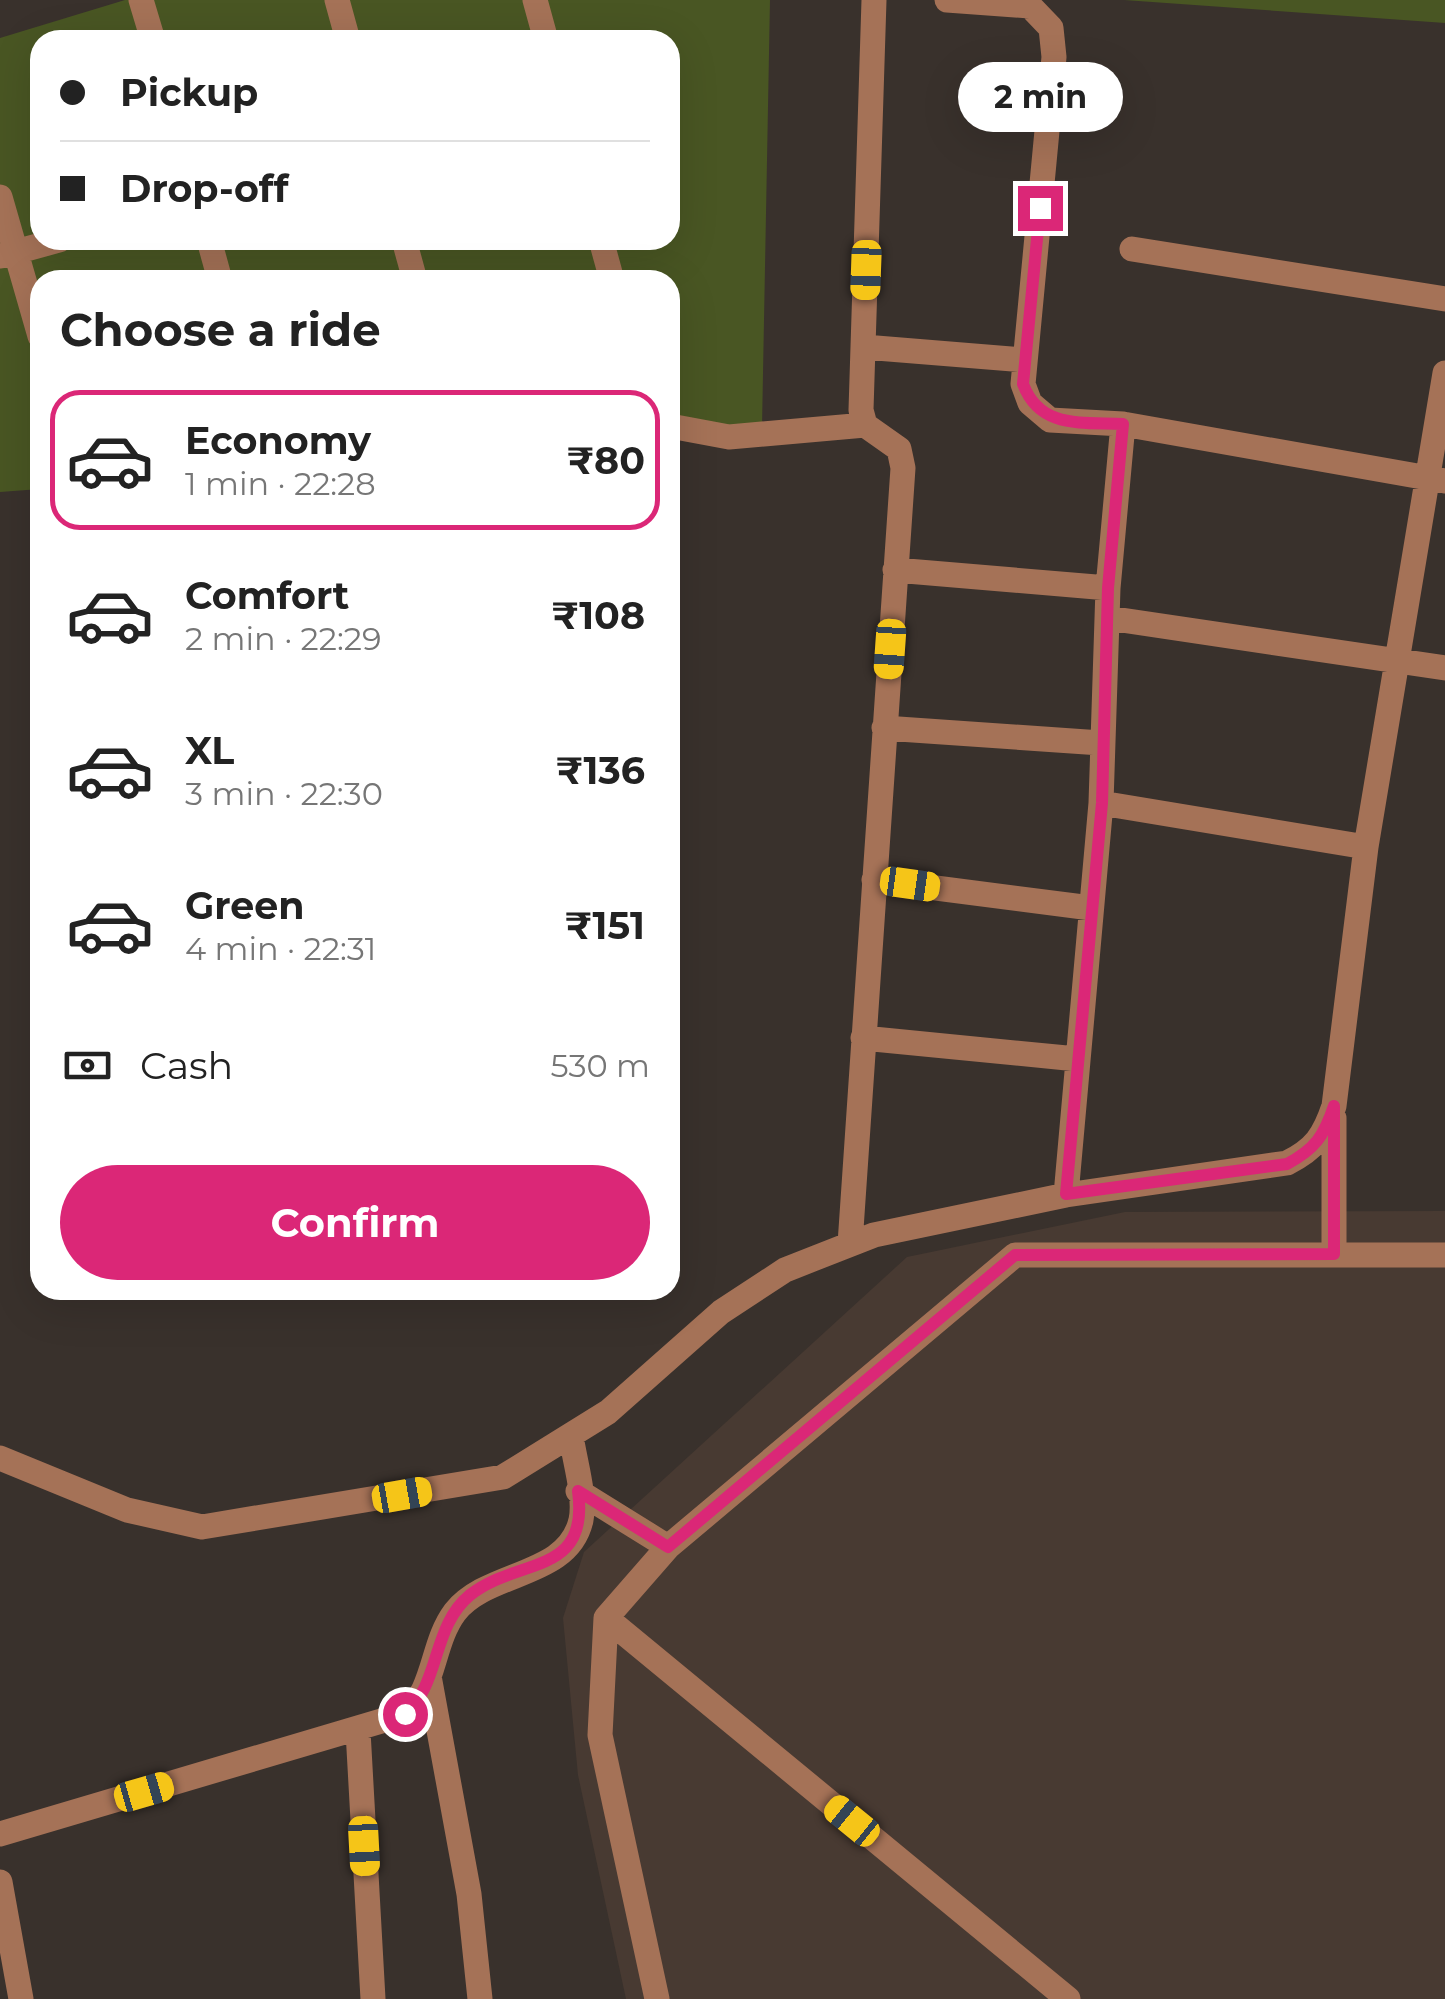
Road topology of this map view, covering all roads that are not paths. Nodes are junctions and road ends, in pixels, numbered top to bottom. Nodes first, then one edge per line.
1 (142, 0) edge
2 (337, 0) edge
3 (536, 0) edge
4 (874, 0) edge
5 (947, 0) edge
6 (150, 30) edge
7 (345, 30) edge
8 (544, 30) edge
9 (0, 196) edge
10 (1132, 250) dead end
11 (8, 254) edge
12 (1445, 300) edge
13 (30, 310) edge
14 (864, 347) junction
15 (1025, 360) junction
16 (1445, 373) edge
17 (1123, 424) junction
18 (866, 426) junction
19 (680, 428) edge
20 (1436, 480) edge
21 (895, 570) junction
22 (1108, 588) junction
23 (1108, 618) junction
24 (1395, 663) junction
25 (1445, 668) edge
26 (884, 728) junction
27 (1102, 743) junction
28 (1102, 803) junction
29 (1366, 847) junction
30 (874, 880) junction
31 (1091, 908) junction
32 (863, 1038) junction
33 (1078, 1060) junction
34 (1334, 1106) junction
35 (1066, 1194) junction
36 (850, 1244) junction
37 (1334, 1254) junction
38 (1445, 1256) edge
39 (571, 1435) junction
40 (0, 1458) edge
41 (578, 1491) junction
42 (668, 1547) junction
43 (606, 1618) junction
44 (429, 1676) junction
45 (358, 1731) junction
46 (0, 1834) edge
47 (0, 1882) edge
48 (21, 1999) edge
49 (372, 1999) edge
50 (480, 1999) edge
51 (656, 1999) edge
52 (1068, 1999) edge

1 - 6 street
2 - 7 street
3 - 8 street
4 - 14 street
5 - 15 street
9 - 11 street
10 - 12 street
11 - 13 street
14 - 15 street
14 - 18 street
15 - 17 street
16 - 20 street
17 - 20 street
17 - 22 street
18 - 19 street
18 - 21 street
20 - 24 street
21 - 22 street
21 - 26 street
22 - 23 street
23 - 24 street
23 - 27 street
24 - 25 street
24 - 29 street
26 - 27 street
26 - 30 street
27 - 28 street
28 - 29 street
28 - 31 street
29 - 34 street
30 - 31 street
30 - 32 street
31 - 33 street
32 - 33 street
32 - 36 street
33 - 35 street
34 - 35 street
34 - 37 street
35 - 36 street
36 - 39 street
37 - 38 street
37 - 42 street
39 - 40 street
39 - 41 street
41 - 42 street
41 - 44 street
42 - 43 street
43 - 51 street
43 - 52 street
44 - 45 street
44 - 50 street
45 - 46 street
45 - 49 street
47 - 48 street

